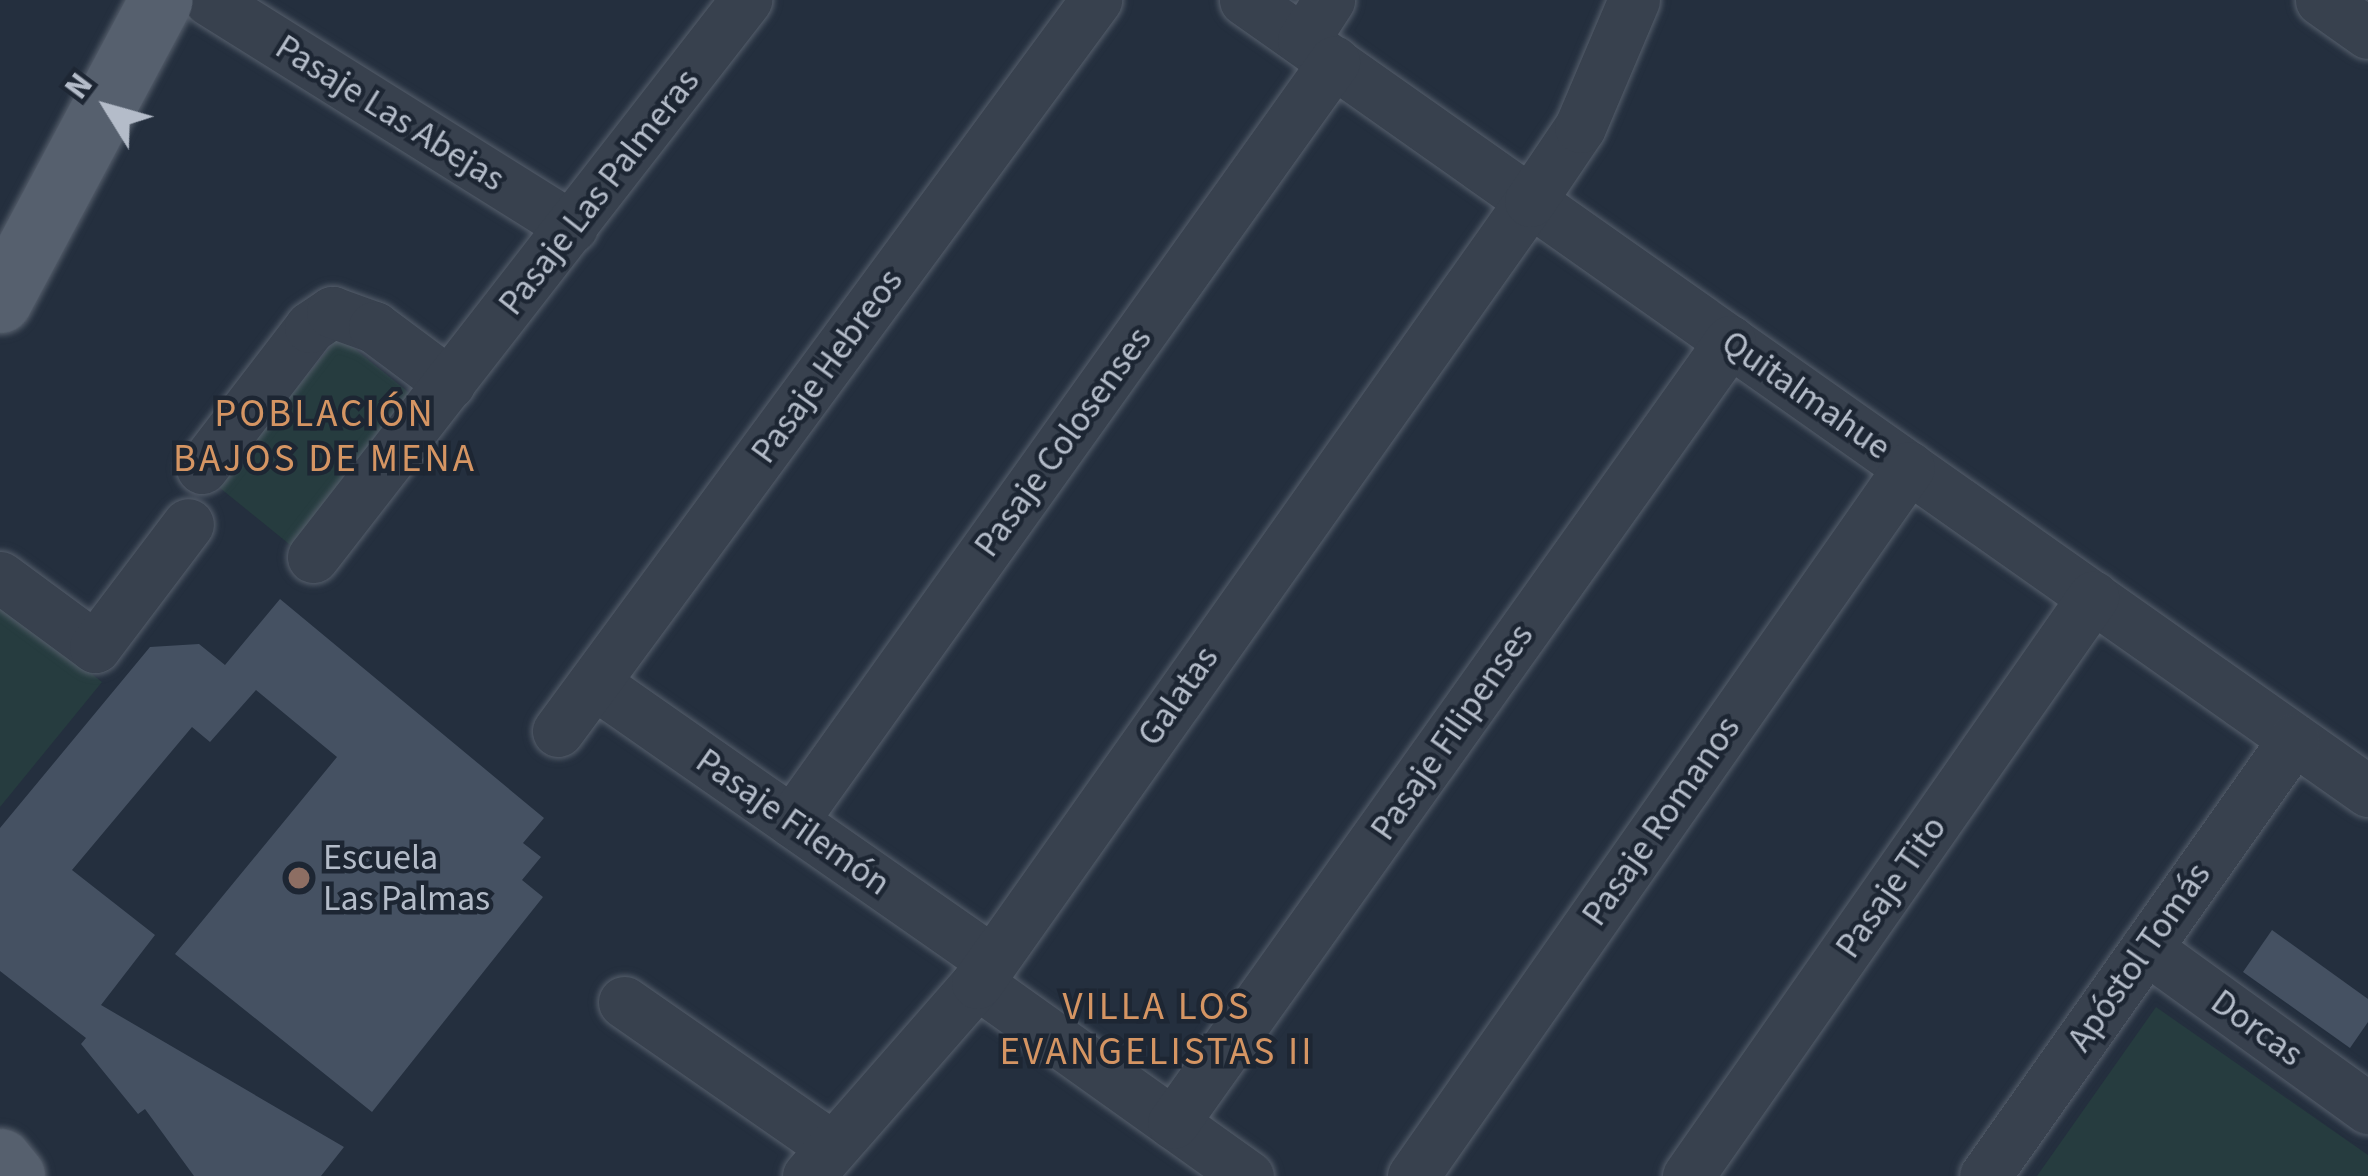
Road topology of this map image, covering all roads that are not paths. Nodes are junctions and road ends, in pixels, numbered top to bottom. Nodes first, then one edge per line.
1 (161, 0) edge
2 (208, 0) edge
3 (746, 0) edge
4 (1096, 0) edge
5 (1245, 0) edge
6 (1634, 0) edge
7 (2321, 0) edge
8 (2368, 33) edge
9 (1322, 34) edge
10 (1530, 200) junction
11 (572, 227) junction
12 (0, 301) edge
13 (1730, 341) junction
14 (449, 383) junction
15 (202, 467) dead end
16 (1909, 467) junction
17 (188, 524) dead end
18 (313, 557) dead end
19 (0, 577) edge
20 (2093, 597) junction
21 (594, 682) junction
22 (558, 730) dead end
23 (2294, 739) junction
24 (2368, 790) edge
25 (792, 821) junction
26 (2146, 948) junction
27 (984, 972) junction
28 (624, 1002) dead end
29 (2368, 1108) edge
30 (1174, 1123) junction
31 (0, 1160) edge
32 (820, 1162) edge
33 (14, 1176) edge
34 (1248, 1176) edge
35 (1413, 1176) edge
36 (1688, 1176) edge
37 (1985, 1176) edge

1 - 12 main road
2 - 11 street, Pasaje Las Abejas
3 - 11 street, Pasaje Las Palmeras
4 - 21 street, Pasaje Hebreos
5 - 9 street, Quitalmahue
6 - 10 street, Galatas
7 - 8 street
9 - 10 street, Quitalmahue
9 - 25 street, Pasaje Colosenses
10 - 13 street, Quitalmahue
10 - 27 street, Galatas
11 - 14 street, Pasaje Las Palmeras
13 - 16 street, Quitalmahue
13 - 30 street, Pasaje Filipenses
14 - 15 street
14 - 18 street, Pasaje Las Palmeras
16 - 20 street, Quitalmahue
16 - 35 street, Pasaje Romanos
17 - 19 street
20 - 23 street, Quitalmahue
20 - 36 street, Pasaje Tito
21 - 22 street, Pasaje Hebreos
21 - 25 street, Pasaje Filemón
23 - 24 street, Quitalmahue
23 - 26 street, Apóstol Tomás
25 - 27 street, Pasaje Filemón
26 - 29 street, Dorcas
26 - 37 street, Apóstol Tomás
27 - 30 street, Pasaje Filemón
27 - 32 street, Galatas
28 - 32 street
30 - 34 street, Pasaje Filemón
31 - 33 main road

